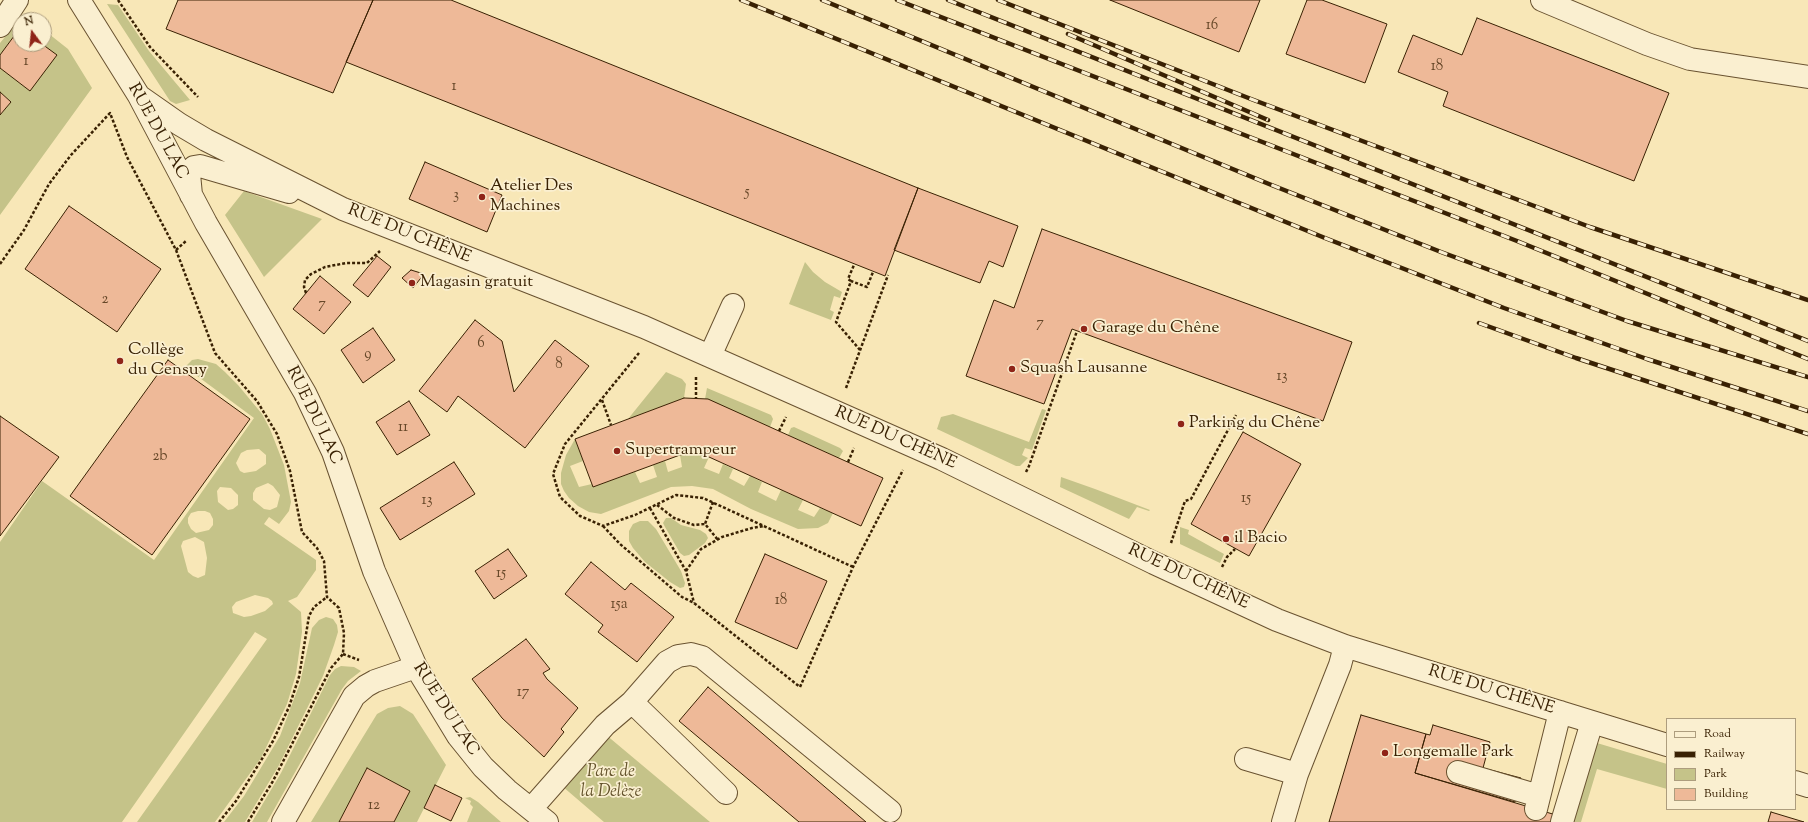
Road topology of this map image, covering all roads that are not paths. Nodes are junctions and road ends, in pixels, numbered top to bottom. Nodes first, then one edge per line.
1 (17, 0) edge
2 (79, 0) edge
3 (1542, 0) edge
4 (0, 26) edge
5 (1808, 78) edge
6 (139, 96) junction
7 (191, 195) junction
8 (344, 209) junction
9 (733, 305) dead end
10 (710, 356) junction
11 (1345, 646) junction
12 (416, 666) junction
13 (632, 702) junction
14 (1560, 712) junction
15 (1592, 722) junction
16 (1666, 745) edge
17 (1246, 759) dead end
18 (1458, 772) dead end
19 (1297, 774) junction
20 (1796, 782) edge
21 (1808, 786) edge
22 (726, 793) dead end
23 (890, 811) dead end
24 (539, 816) edge
25 (283, 822) edge
26 (1283, 822) edge
27 (1562, 822) edge

1 - 4 street
2 - 6 street, RUE DU LAC
3 - 5 street
6 - 7 street, RUE DU LAC
6 - 8 street, RUE DU CHÊNE
7 - 8 street
7 - 12 street, RUE DU LAC
8 - 10 street, RUE DU CHÊNE
9 - 10 street
10 - 11 street, RUE DU CHÊNE
11 - 14 street, RUE DU CHÊNE
11 - 19 street
12 - 24 street, RUE DU LAC
12 - 25 street
13 - 22 street
13 - 23 street
13 - 24 street
14 - 15 street, RUE DU CHÊNE
14 - 18 street
15 - 16 street, RUE DU CHÊNE
15 - 27 street
17 - 19 street
19 - 26 street
20 - 21 street

